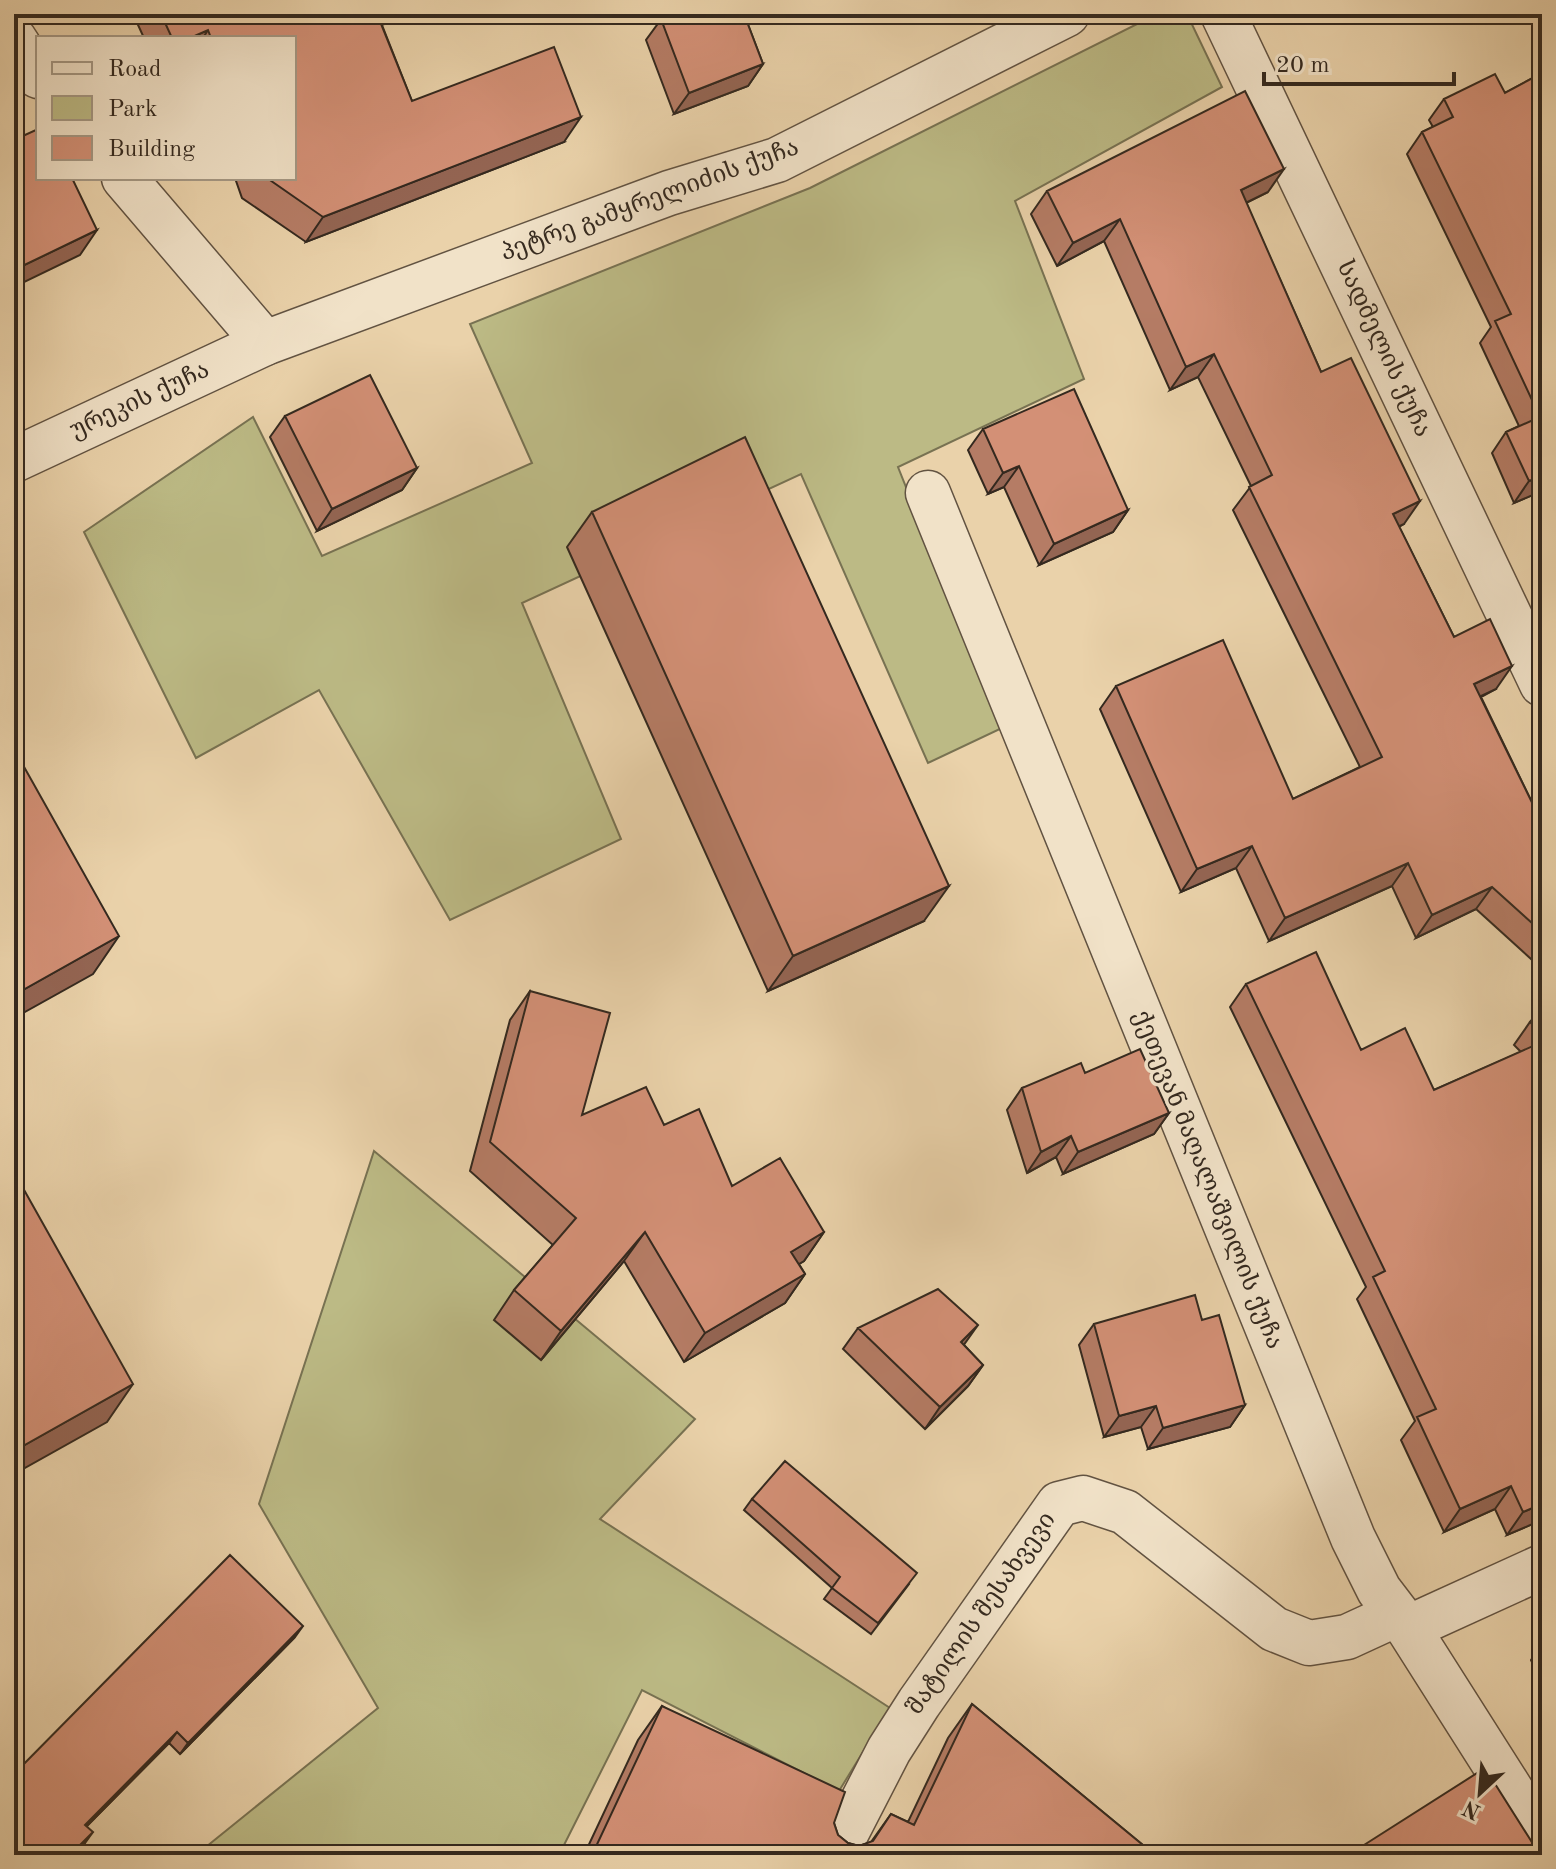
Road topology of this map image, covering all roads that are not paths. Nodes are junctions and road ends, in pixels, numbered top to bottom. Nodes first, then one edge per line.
1 (1067, 14) edge
2 (1223, 14) edge
3 (14, 39) edge
4 (36, 73) edge
5 (126, 180) edge
6 (265, 343) junction
7 (14, 460) edge
8 (928, 493) dead end
9 (1542, 684) edge
10 (1542, 1567) edge
11 (1402, 1621) junction
12 (1542, 1839) edge
13 (835, 1855) edge

1 - 6 street, პეტრე გამყრელიძის ქუჩა
2 - 9 street, სადმელის ქუჩა
3 - 4 street
5 - 6 street
6 - 7 street, ურეკის ქუჩა
8 - 11 street, ქეთევან მაღალაშვილის ქუჩა
10 - 11 street, შატილის შესახვევი
11 - 12 street, ქეთევან მაღალაშვილის ქუჩა
11 - 13 street, შატილის შესახვევი

